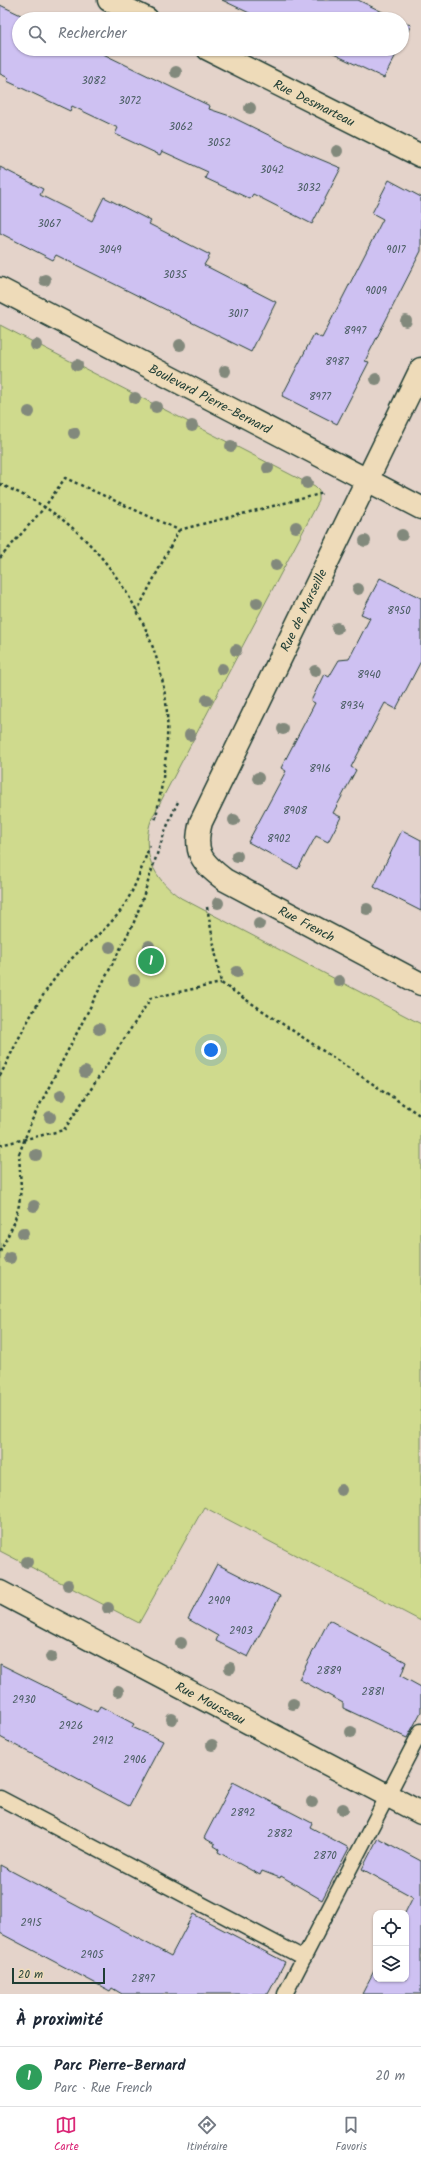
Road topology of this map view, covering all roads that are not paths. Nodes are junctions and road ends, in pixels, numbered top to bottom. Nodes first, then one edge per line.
1 (109, 0) edge
2 (133, 12) edge
3 (222, 56) edge
4 (421, 156) edge
5 (0, 289) edge
6 (421, 369) edge
7 (368, 479) junction
8 (421, 508) edge
9 (200, 855) joint
10 (421, 984) edge
11 (0, 1592) edge
12 (421, 1731) edge
13 (388, 1795) junction
14 (0, 1798) edge
15 (421, 1813) edge
16 (304, 1958) junction
17 (285, 1994) edge

1 - 2 street
3 - 4 street, Rue Desmarteau
5 - 7 street, Boulevard Pierre-Bernard
6 - 7 street, Rue de Marseille
7 - 8 street, Boulevard Pierre-Bernard
7 - 9 street, Rue de Marseille
9 - 10 street, Rue French
11 - 13 street, Rue Mousseau
12 - 13 lane
13 - 15 street, Rue Mousseau
13 - 16 lane
14 - 16 lane
16 - 17 lane

